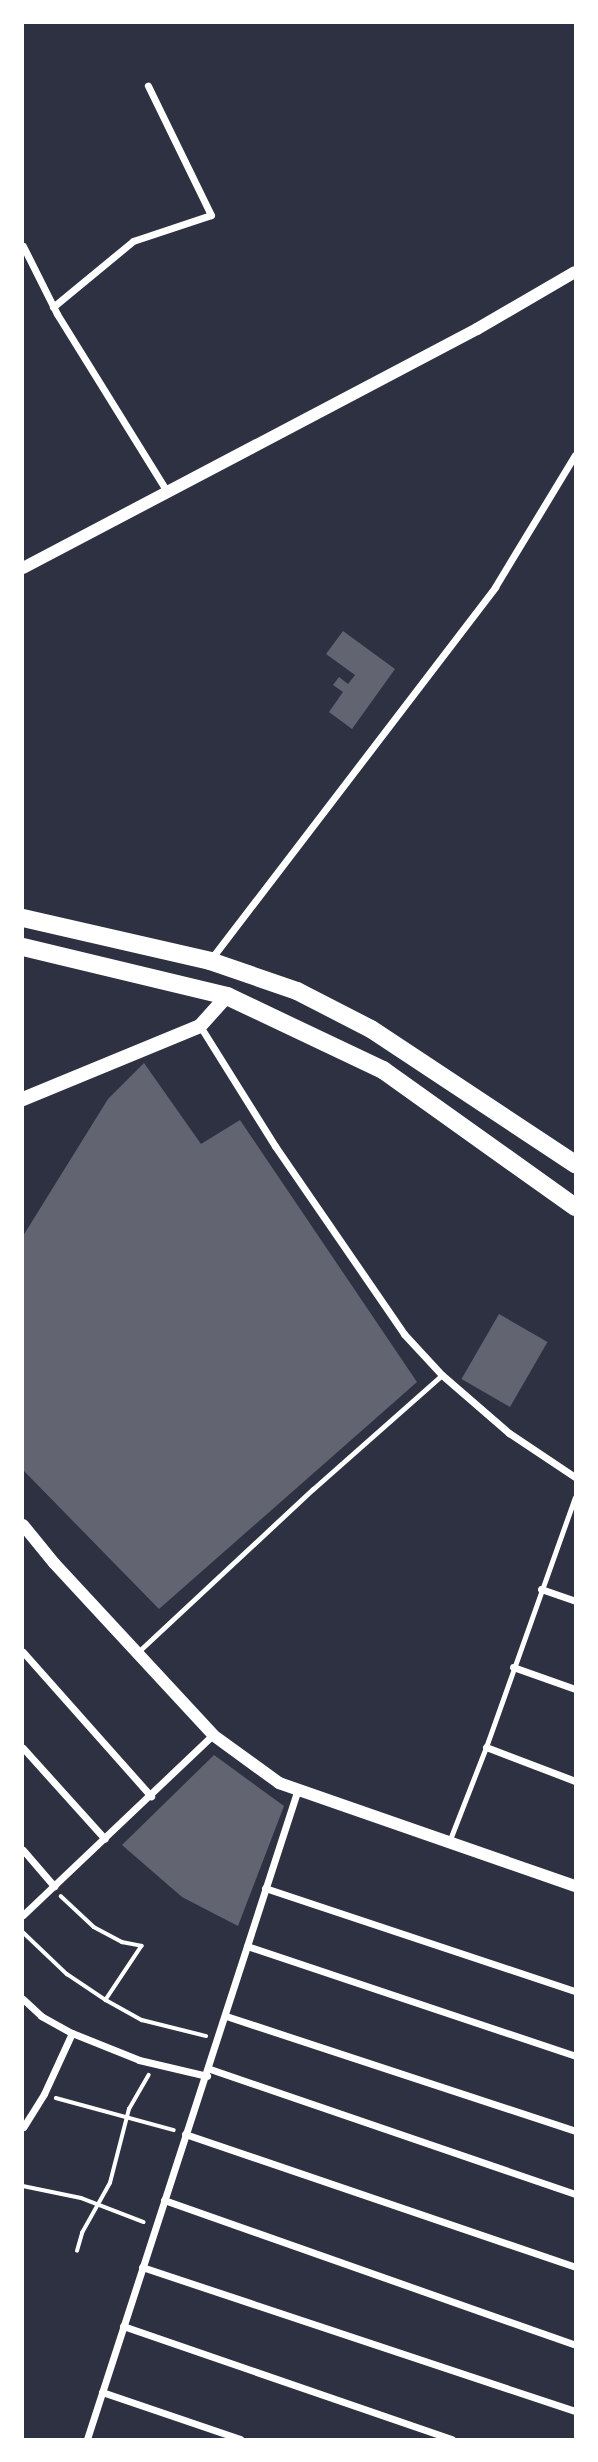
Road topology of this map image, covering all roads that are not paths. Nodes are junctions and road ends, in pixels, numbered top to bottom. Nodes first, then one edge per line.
1 (148, 86) dead end
2 (23, 246) edge
3 (575, 272) edge
4 (53, 307) junction
5 (575, 456) edge
6 (168, 493) junction
7 (23, 568) edge
8 (23, 918) edge
9 (23, 947) edge
10 (210, 961) junction
11 (228, 996) junction
12 (200, 1026) junction
13 (23, 1098) edge
14 (575, 1164) edge
15 (575, 1207) edge
16 (442, 1375) junction
17 (575, 1477) edge
18 (575, 1497) edge
19 (23, 1525) edge
20 (541, 1589) junction
21 (575, 1601) edge
22 (23, 1652) edge
23 (138, 1652) junction
24 (513, 1667) junction
25 (575, 1689) edge
26 (213, 1735) junction
27 (486, 1747) junction
28 (23, 1748) edge
29 (575, 1781) edge
30 (298, 1789) junction
31 (151, 1796) junction
32 (105, 1839) junction
33 (448, 1843) junction
34 (23, 1850) edge
35 (54, 1886) junction
36 (575, 1886) edge
37 (265, 1888) junction
38 (23, 1915) edge
39 (247, 1946) junction
40 (575, 1991) edge
41 (23, 1999) edge
42 (226, 2016) junction
43 (72, 2033) junction
44 (575, 2056) edge
45 (209, 2072) junction
46 (23, 2127) edge
47 (575, 2131) edge
48 (185, 2134) junction
49 (575, 2194) edge
50 (164, 2200) junction
51 (142, 2267) junction
52 (575, 2267) edge
53 (123, 2326) junction
54 (575, 2345) edge
55 (102, 2392) junction
56 (575, 2411) edge
57 (87, 2439) edge
58 (240, 2439) edge
59 (452, 2439) edge

1 - 4 street
2 - 4 street
3 - 6 street
4 - 6 street
5 - 10 street
6 - 7 street
8 - 10 highway
9 - 11 highway
10 - 14 highway
11 - 12 main road
11 - 15 highway
12 - 13 main road
12 - 16 street
16 - 17 street
16 - 23 lane
18 - 20 lane
19 - 23 street
20 - 21 street
20 - 24 lane
22 - 31 street
23 - 26 street
24 - 25 street
24 - 27 lane
26 - 30 street
26 - 31 street
27 - 29 street
27 - 33 lane
28 - 32 street
30 - 33 street
30 - 37 street
31 - 32 street
32 - 35 street
33 - 36 street
34 - 35 street
35 - 38 street
37 - 39 street
37 - 40 street
39 - 42 street
39 - 44 street
41 - 43 street
42 - 45 street
42 - 47 street
43 - 45 street
43 - 46 street
45 - 48 street
45 - 49 street
48 - 50 street
48 - 52 street
50 - 51 street
50 - 54 street
51 - 53 street
51 - 56 street
53 - 55 street
53 - 59 street
55 - 57 street
55 - 58 street

